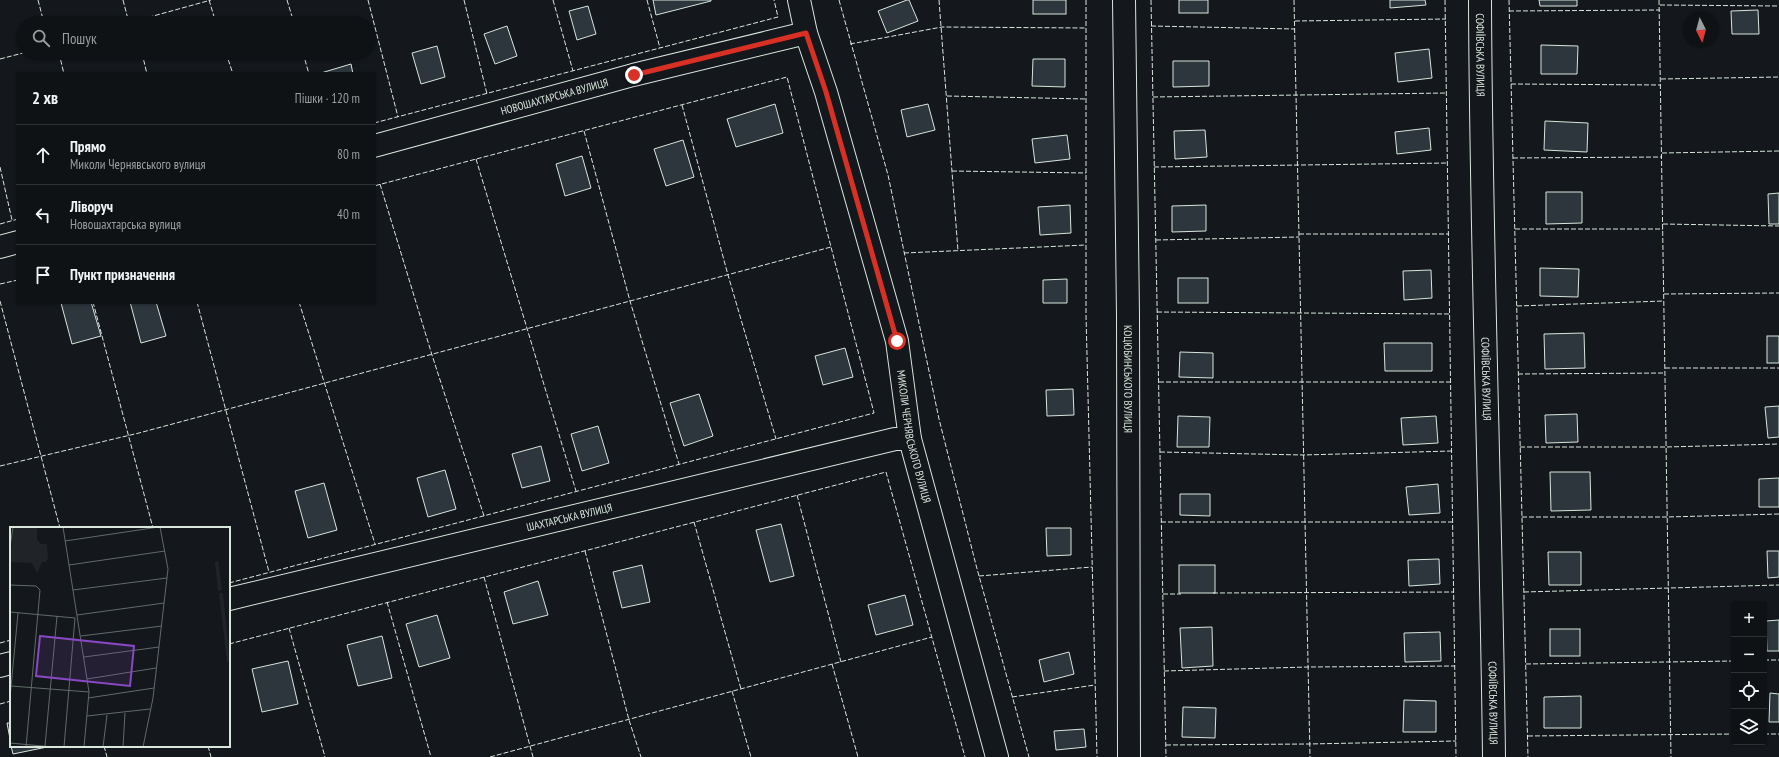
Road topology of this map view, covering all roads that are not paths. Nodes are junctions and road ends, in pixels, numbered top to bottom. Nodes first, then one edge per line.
1 (799, 0) edge
2 (1124, 0) edge
3 (1480, 0) edge
4 (806, 33) junction
5 (376, 145) edge
6 (16, 243) edge
7 (0, 247) edge
8 (910, 439) junction
9 (230, 599) edge
10 (10, 663) edge
11 (0, 666) edge
12 (997, 757) edge
13 (1129, 757) edge
14 (1494, 757) edge

1 - 4 street, МИКОЛИ ЧЕРНЯВСЬКОГО ВУЛИЦЯ
2 - 13 street, КОЦЮБИНСЬКОГО ВУЛИЦЯ
3 - 14 street, СОФІЇВСЬКА ВУЛИЦЯ
4 - 5 street, НОВОШАХТАРСЬКА ВУЛИЦЯ
4 - 8 street, МИКОЛИ ЧЕРНЯВСЬКОГО ВУЛИЦЯ
6 - 7 street
8 - 9 street, ШАХТАРСЬКА ВУЛИЦЯ
8 - 12 street, МИКОЛИ ЧЕРНЯВСЬКОГО ВУЛИЦЯ
10 - 11 street

